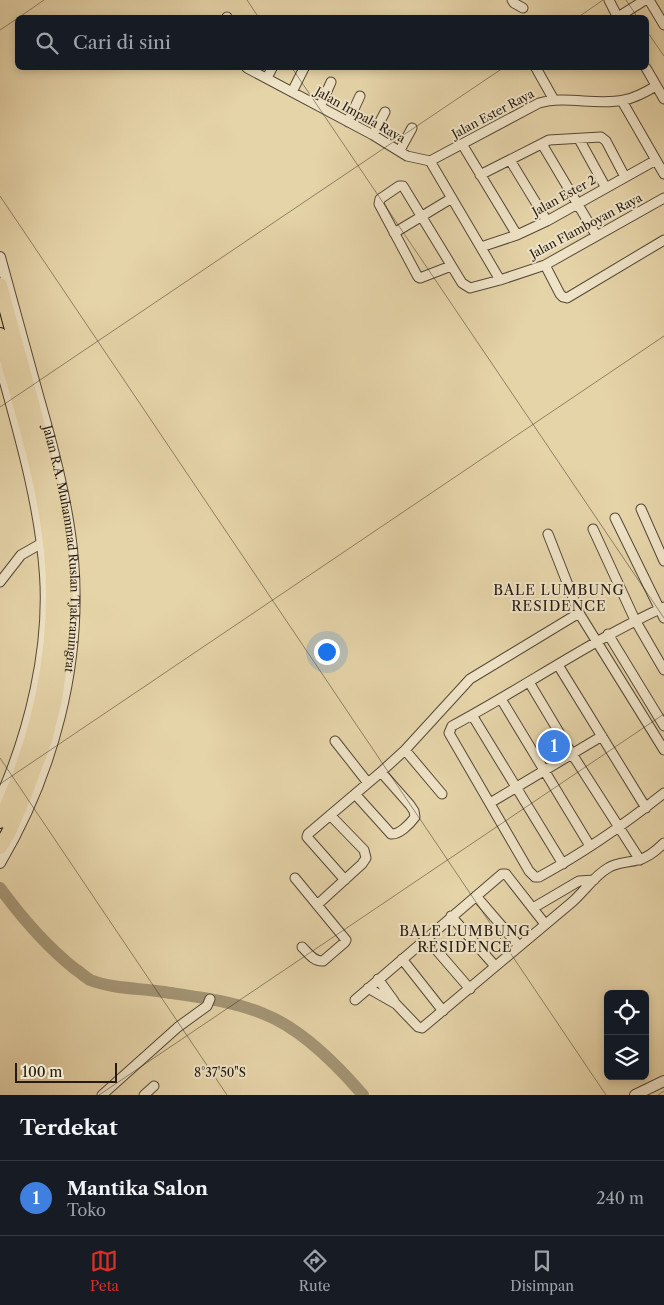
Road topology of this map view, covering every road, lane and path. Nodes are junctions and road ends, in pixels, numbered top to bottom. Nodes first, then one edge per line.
1 (512, 0) edge
2 (609, 0) edge
3 (645, 0) edge
4 (650, 0) edge
5 (523, 8) dead end
6 (617, 15) edge
7 (621, 15) edge
8 (664, 26) edge
9 (251, 70) edge
10 (271, 70) edge
11 (303, 70) edge
12 (537, 70) edge
13 (647, 70) edge
14 (267, 78) junction
15 (331, 82) dead end
16 (656, 86) junction
17 (292, 92) junction
18 (360, 96) dead end
19 (554, 100) junction
20 (664, 100) edge
21 (622, 101) junction
22 (320, 107) junction
23 (385, 112) dead end
24 (348, 122) junction
25 (412, 128) dead end
26 (373, 135) junction
27 (579, 139) junction
28 (462, 144) junction
29 (542, 144) junction
30 (403, 153) junction
31 (510, 160) junction
32 (656, 160) junction
33 (430, 161) junction
34 (664, 174) edge
35 (480, 175) junction
36 (624, 178) junction
37 (606, 188) junction
38 (452, 198) junction
39 (664, 198) edge
40 (577, 205) junction
41 (421, 216) junction
42 (547, 221) junction
43 (394, 233) junction
44 (517, 235) junction
45 (596, 235) junction
46 (664, 240) edge
47 (482, 246) junction
48 (0, 257) edge
49 (545, 265) junction
50 (451, 266) junction
51 (500, 280) junction
52 (0, 285) edge
53 (0, 335) edge
54 (0, 364) edge
55 (641, 509) dead end
56 (615, 518) dead end
57 (593, 529) dead end
58 (548, 534) dead end
59 (42, 543) junction
60 (664, 561) edge
61 (0, 582) edge
62 (661, 608) edge
63 (579, 613) junction
64 (664, 618) edge
65 (635, 620) junction
66 (608, 634) junction
67 (597, 641) junction
68 (558, 665) junction
69 (664, 670) edge
70 (529, 682) junction
71 (500, 699) junction
72 (472, 715) junction
73 (664, 726) edge
74 (602, 736) junction
75 (335, 741) dead end
76 (405, 750) junction
77 (664, 750) edge
78 (572, 754) junction
79 (543, 770) junction
80 (381, 772) junction
81 (368, 782) junction
82 (516, 787) junction
83 (664, 793) edge
84 (354, 794) junction
85 (442, 794) dead end
86 (0, 799) edge
87 (490, 803) junction
88 (646, 808) junction
89 (330, 815) junction
90 (0, 821) edge
91 (619, 827) junction
92 (11, 836) junction
93 (664, 844) edge
94 (590, 846) junction
95 (0, 847) edge
96 (640, 860) junction
97 (0, 863) edge
98 (563, 864) junction
99 (295, 878) dead end
100 (345, 880) junction
101 (594, 880) junction
102 (476, 896) junction
103 (317, 905) junction
104 (533, 908) junction
105 (451, 916) junction
106 (545, 924) junction
107 (426, 938) junction
108 (519, 946) junction
109 (302, 947) dead end
110 (402, 958) junction
111 (495, 966) junction
112 (378, 979) junction
113 (368, 988) junction
114 (470, 989) junction
115 (210, 999) dead end
116 (355, 1000) dead end
117 (396, 1004) junction
118 (443, 1011) junction
119 (664, 1081) edge
120 (154, 1086) dead end
121 (102, 1095) edge
122 (144, 1095) edge
123 (635, 1095) edge

1 - 5 street
2 - 6 street
3 - 7 street
4 - 8 street
9 - 14 street, Jalan Impala Raya
10 - 14 street
11 - 17 street
12 - 19 street
13 - 16 street
14 - 17 street, Jalan Impala Raya
15 - 22 street
16 - 20 street
16 - 21 street, Jalan Ester Raya
17 - 22 street, Jalan Impala Raya
18 - 24 street
19 - 21 street, Jalan Ester Raya
19 - 28 street, Jalan Ester Raya
21 - 32 street
22 - 24 street, Jalan Impala Raya
23 - 26 street
24 - 26 street, Jalan Impala Raya
25 - 30 street
26 - 30 street, Jalan Impala Raya
27 - 29 street
27 - 36 street
27 - 37 street
28 - 33 street, Jalan Ester Raya
28 - 35 street
29 - 31 street
29 - 40 street
30 - 33 street, Jalan Impala Raya
31 - 35 street
31 - 42 street
32 - 34 street
32 - 36 street, Jalan Ester 2
33 - 38 street
35 - 44 street
36 - 37 street, Jalan Ester 2
37 - 40 street, Jalan Ester 2
38 - 41 street
38 - 47 street
39 - 45 street, Jalan Flamboyan Raya
40 - 42 street, Jalan Ester 2
40 - 45 street
41 - 43 street
41 - 43 street
41 - 50 street
42 - 44 street, Jalan Ester 2
43 - 50 street
44 - 47 street, Jalan Ester 2
45 - 49 street, Jalan Flamboyan Raya
46 - 49 street
47 - 51 street
48 - 92 street, Jalan R.A. Muhammad Ruslan Tjakraningrat
49 - 51 street, Jalan Flamboyan Raya
50 - 51 street, Jalan Flamboyan Raya
52 - 92 highway, Jalan R.A. Muhammad Ruslan Tjakraningrat
53 - 90 highway, Jalan R.A. Muhammad Ruslan Tjakraningrat
54 - 59 street, Jalan R.A. Muhammad Ruslan Tjakraningrat
55 - 60 street
56 - 62 street
57 - 65 street
58 - 63 street
59 - 61 street
59 - 86 street, Jalan R.A. Muhammad Ruslan Tjakraningrat
62 - 64 street
62 - 65 street
63 - 67 street
63 - 76 street
65 - 66 street
65 - 69 street
66 - 67 street
66 - 73 street
67 - 68 street
67 - 77 street
68 - 70 street
68 - 74 street
70 - 71 street
70 - 78 street
71 - 72 street
71 - 79 street
72 - 82 street
72 - 87 street
74 - 78 street
74 - 88 street
75 - 81 street
76 - 80 street
76 - 85 street
78 - 79 street
78 - 91 street
79 - 82 street
79 - 94 street
80 - 81 street
80 - 84 street
81 - 84 street
82 - 87 street
82 - 98 street
83 - 88 street
84 - 89 street
87 - 98 street
88 - 91 street
89 - 100 street
89 - 100 street
91 - 94 street
91 - 96 street
92 - 95 highway, Jalan R.A. Muhammad Ruslan Tjakraningrat
92 - 97 street, Jalan R.A. Muhammad Ruslan Tjakraningrat
93 - 96 street
94 - 98 street
96 - 101 street
99 - 103 street
100 - 103 street
101 - 104 street
101 - 106 street
102 - 104 street
102 - 105 street
102 - 108 street
103 - 109 street
104 - 106 street
105 - 107 street
105 - 111 street
106 - 108 street
107 - 110 street
107 - 114 street
108 - 111 street
110 - 112 street
110 - 118 street
111 - 114 street
112 - 113 street
112 - 117 street
113 - 116 street
113 - 117 street
114 - 118 street
115 - 121 street
117 - 118 street
119 - 123 street
120 - 122 street

